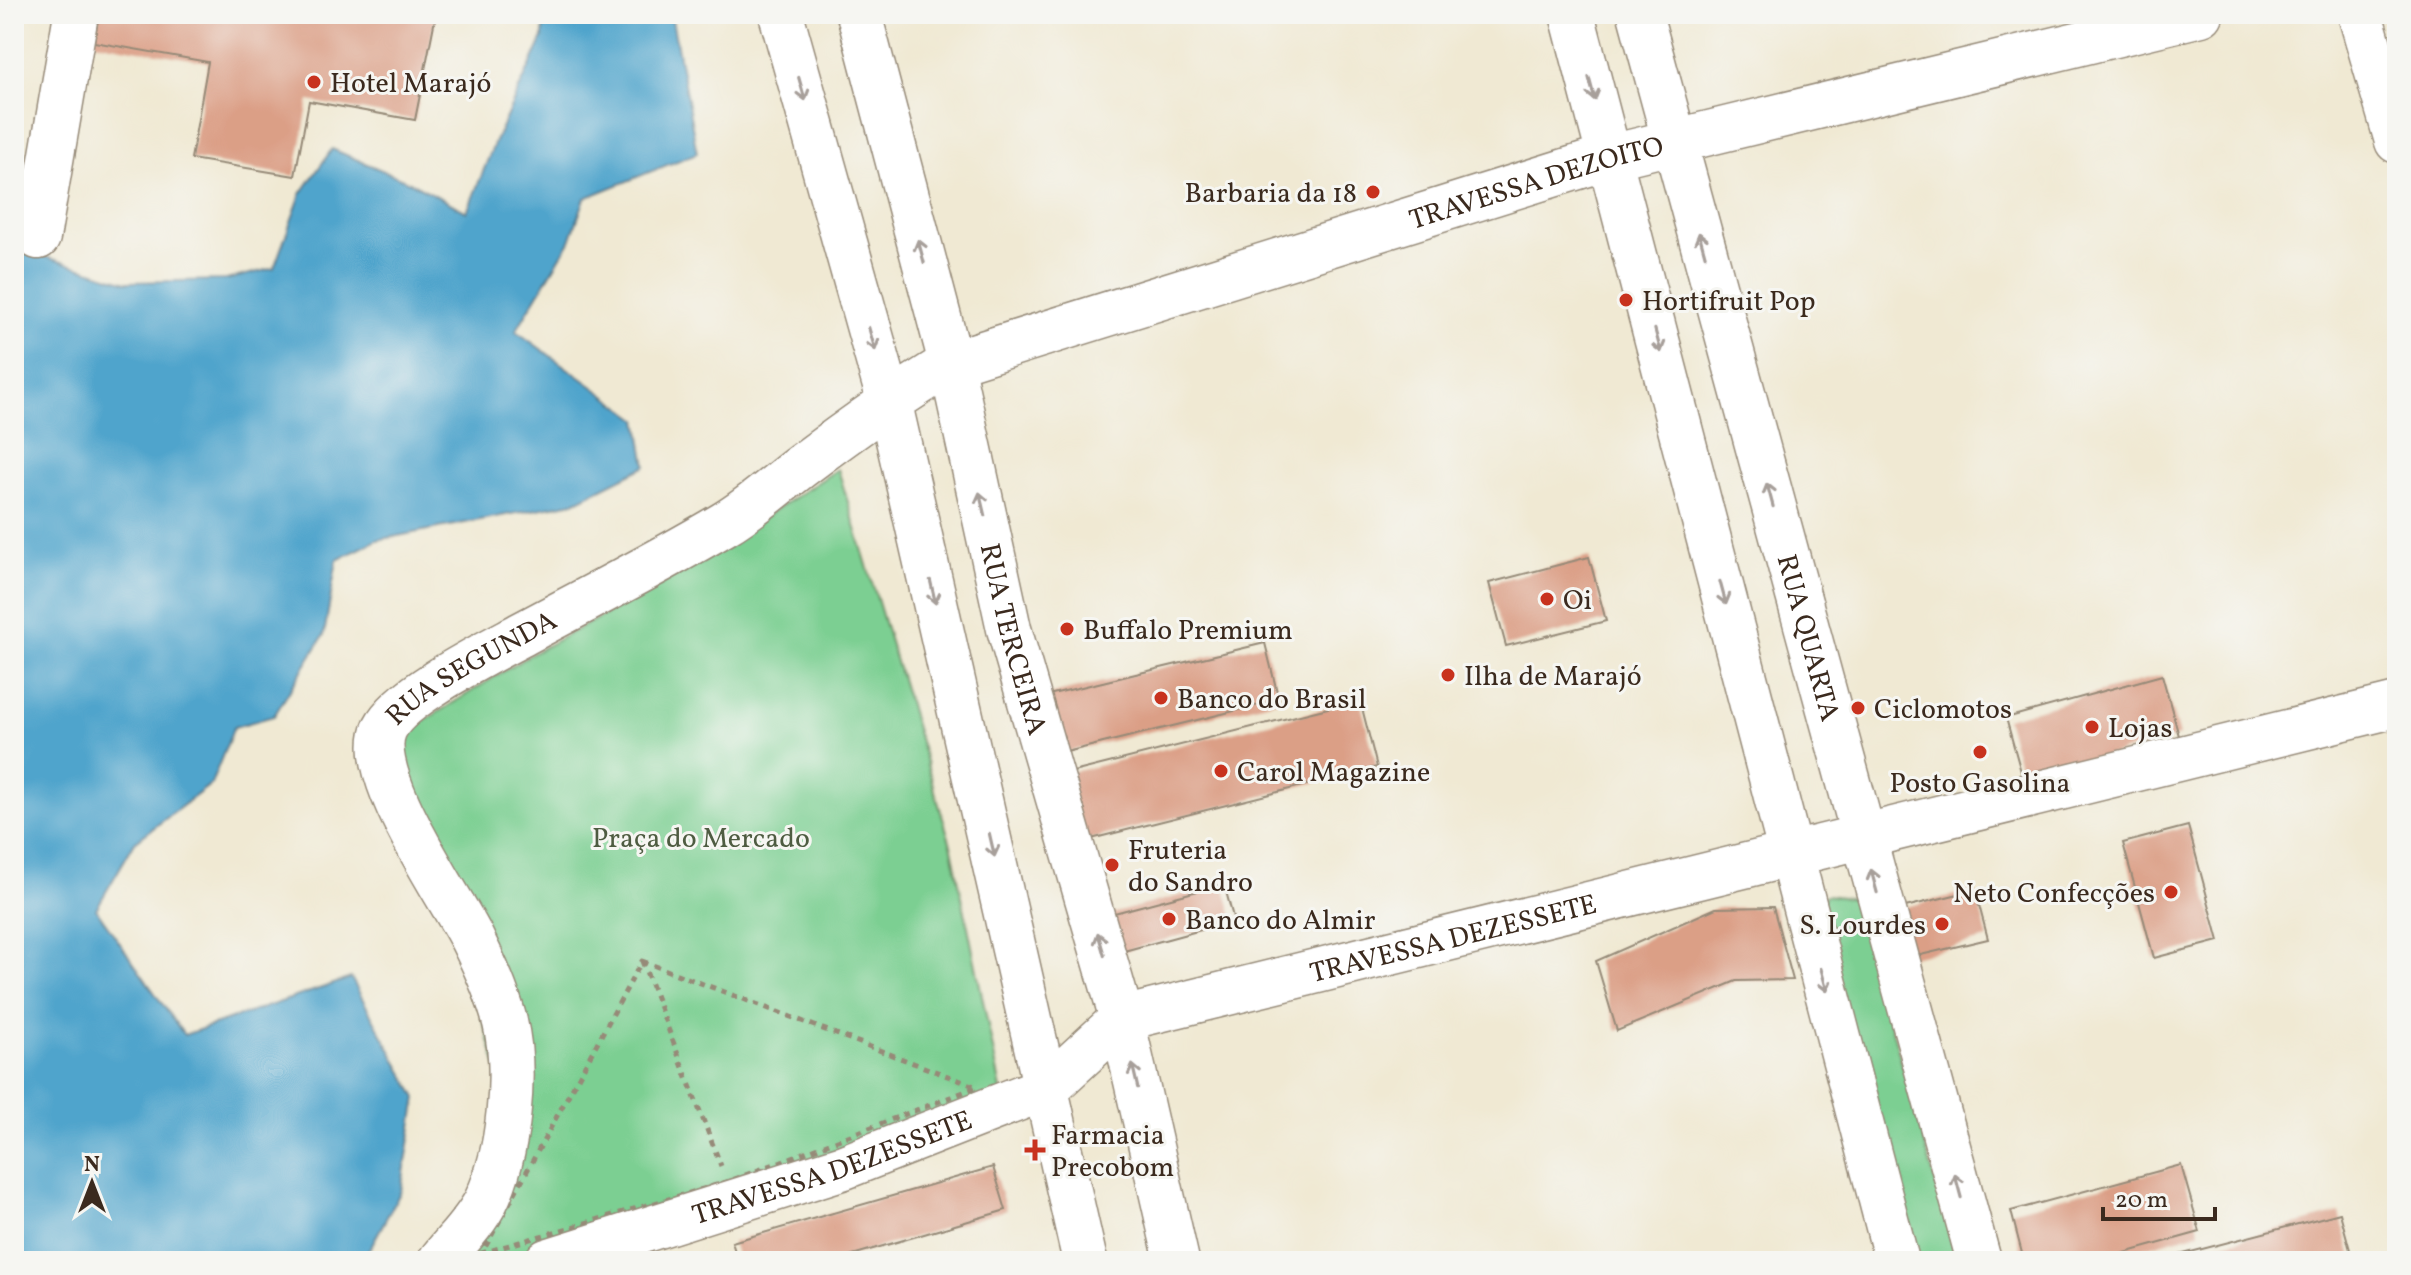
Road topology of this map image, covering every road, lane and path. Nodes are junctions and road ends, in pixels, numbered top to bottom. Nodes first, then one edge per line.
1 (76, 14) edge
2 (781, 14) edge
3 (859, 14) edge
4 (1572, 14) edge
5 (1640, 14) edge
6 (2201, 14) edge
7 (2360, 14) edge
8 (1674, 139) junction
9 (2397, 141) edge
10 (1610, 157) junction
11 (38, 237) dead end
12 (951, 363) junction
13 (889, 400) junction
14 (2397, 705) edge
15 (1862, 838) junction
16 (1791, 854) junction
17 (642, 961) junction
18 (1122, 1019) junction
19 (1048, 1087) junction
20 (727, 1182) junction
21 (440, 1261) edge
22 (547, 1261) edge
23 (1085, 1261) edge
24 (1177, 1261) edge
25 (1897, 1261) edge
26 (1979, 1261) edge

1 - 11 street
2 -> 13 street
12 -> 3 street, RUA TERCEIRA
4 -> 10 street
5 - 8 street, RUA QUARTA
6 - 8 street, TRAVESSA DEZOITO
7 - 9 street
8 - 10 street, TRAVESSA DEZOITO
15 -> 8 street, RUA QUARTA
10 - 12 street, TRAVESSA DEZOITO
10 -> 16 street
12 - 13 street, TRAVESSA DEZOITO
18 -> 12 street, RUA TERCEIRA
13 -> 19 street
13 - 21 street, RUA SEGUNDA
14 - 15 street, TRAVESSA DEZESSETE
15 - 16 street, TRAVESSA DEZESSETE
26 -> 15 street, RUA QUARTA
16 - 18 street, TRAVESSA DEZESSETE
16 -> 25 street
17 - 20 path
17 - 20 path
17 - 20 path
18 - 19 street, TRAVESSA DEZESSETE
24 -> 18 street, RUA TERCEIRA
19 - 22 street, TRAVESSA DEZESSETE
19 - 23 street

